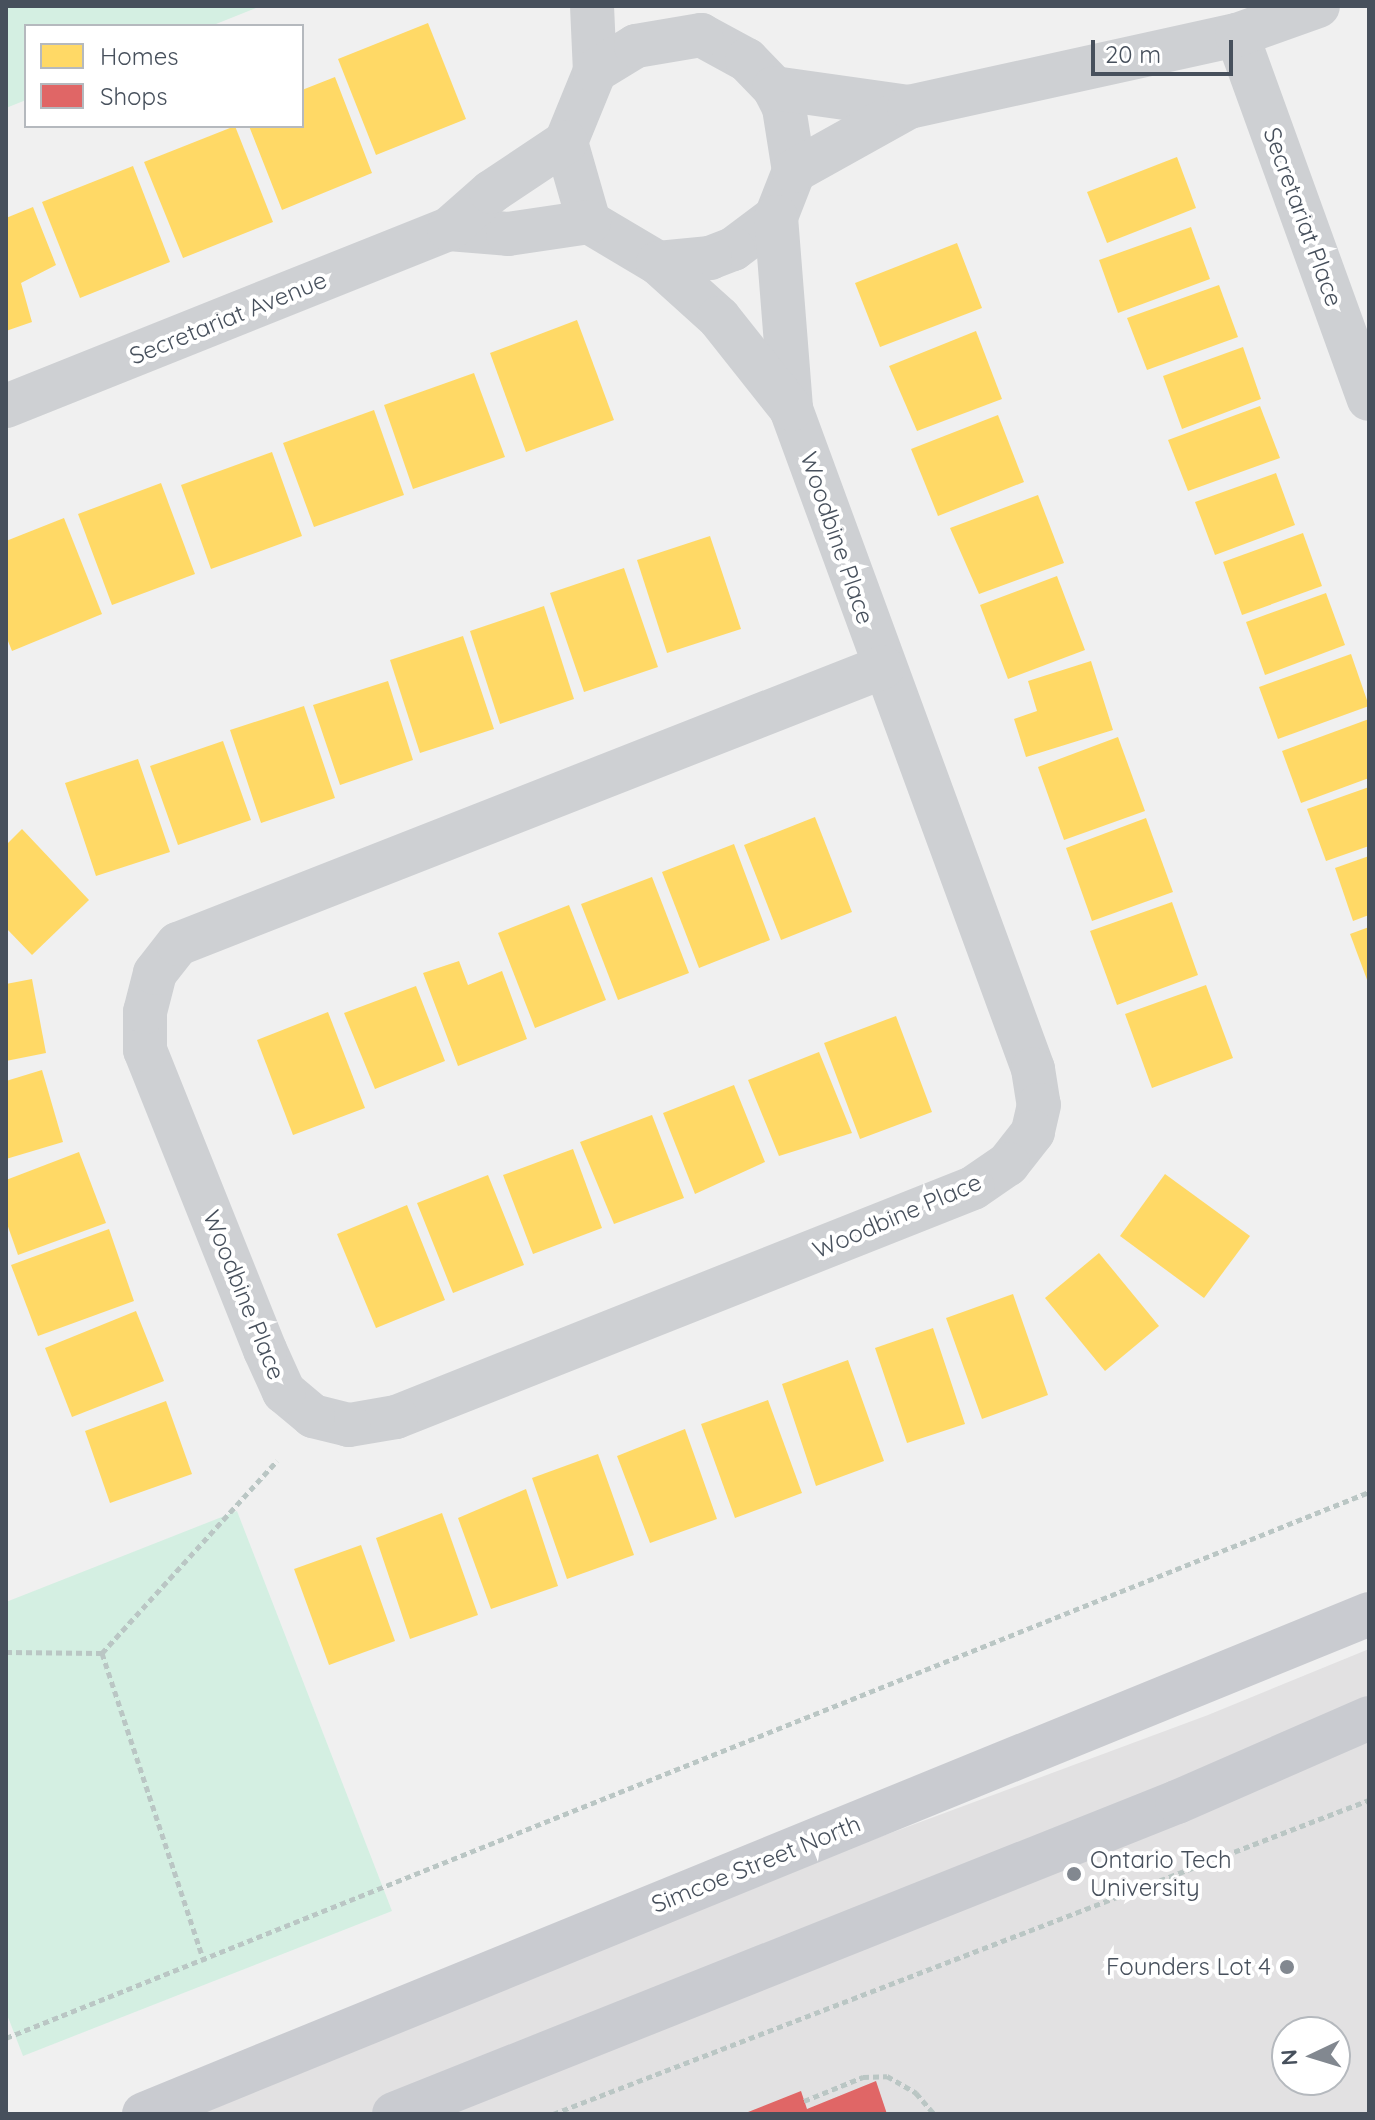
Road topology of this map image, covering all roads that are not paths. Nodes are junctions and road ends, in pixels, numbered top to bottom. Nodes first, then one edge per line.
1 (592, 6) edge
2 (1318, 6) edge
3 (691, 20) edge
4 (1237, 35) junction
5 (595, 71) junction
6 (774, 88) junction
7 (909, 107) junction
8 (566, 142) junction
9 (794, 171) junction
10 (776, 217) junction
11 (589, 222) junction
12 (449, 229) junction
13 (658, 263) junction
14 (1369, 399) edge
15 (6, 406) edge
16 (791, 409) junction
17 (883, 667) junction
18 (1369, 1614) edge
19 (1369, 1718) edge
20 (144, 2114) edge
21 (394, 2114) edge

1 - 5 street
2 - 4 street
3 - 5 street
3 - 6 street
4 - 7 street
4 - 14 street, Secretariat Place
5 - 8 street
6 - 7 street
6 - 9 street
7 - 9 street
8 - 11 street
8 - 12 street, Secretariat Avenue
9 - 10 street
10 - 13 street
10 - 16 street, Woodbine Place
11 - 12 street, Secretariat Avenue
11 - 13 street
12 - 15 street, Secretariat Avenue
13 - 16 street, Woodbine Place
16 - 17 street, Woodbine Place
17 - 17 street, Woodbine Place
18 - 20 main road, Simcoe Street North
19 - 21 main road

